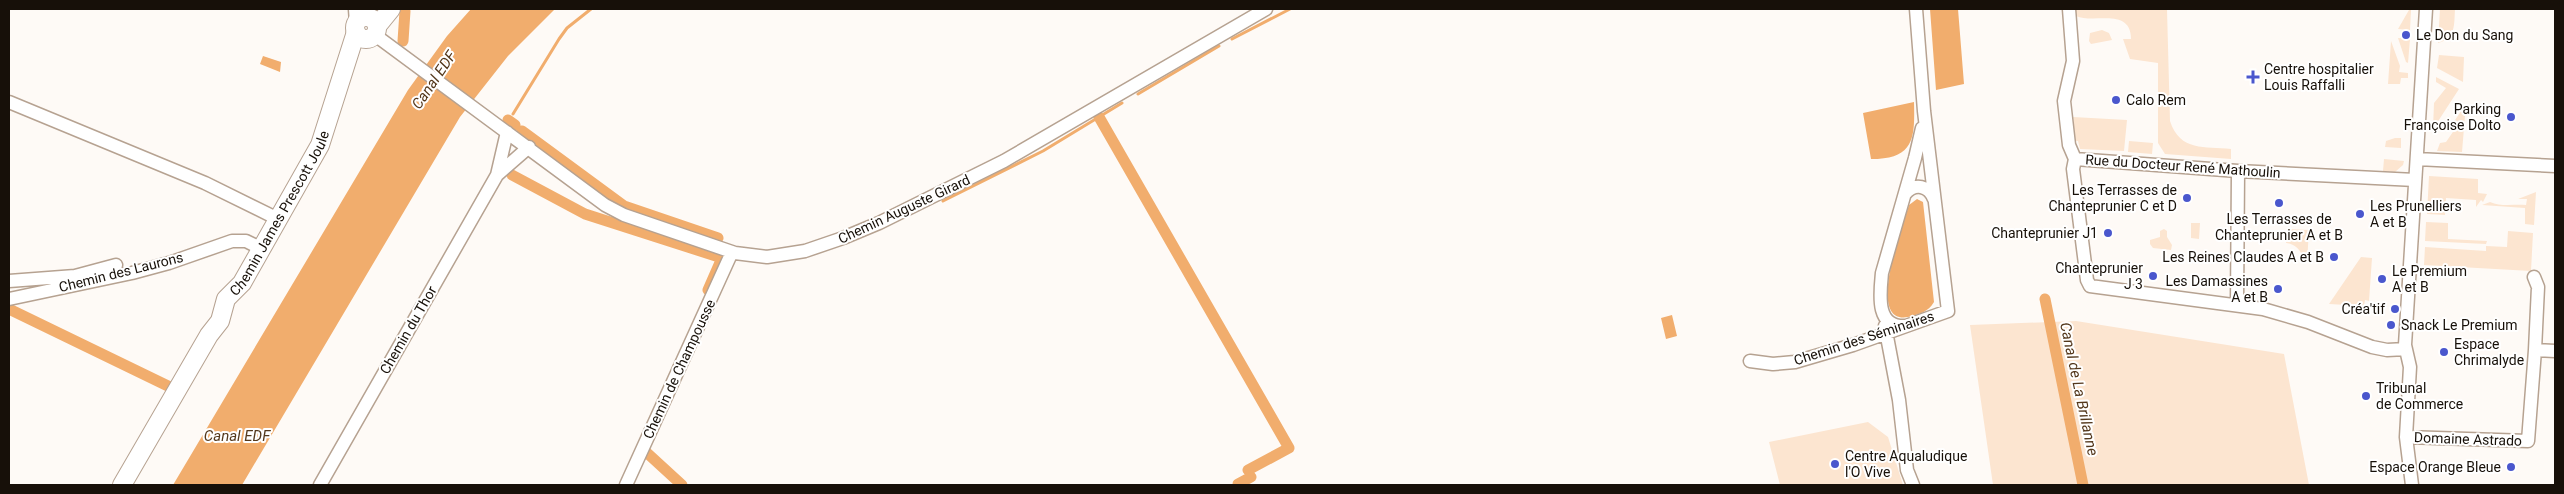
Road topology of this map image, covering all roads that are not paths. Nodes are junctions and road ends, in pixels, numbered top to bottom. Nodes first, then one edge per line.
1 (391, 9) edge
2 (1266, 9) edge
3 (1916, 9) edge
4 (2069, 9) edge
5 (2426, 9) edge
6 (366, 21) edge
7 (9, 102) edge
8 (1924, 110) junction
9 (507, 132) junction
10 (529, 147) junction
11 (2075, 159) junction
12 (2416, 159) junction
13 (2555, 166) edge
14 (2238, 171) junction
15 (497, 175) junction
16 (2415, 180) junction
17 (1906, 194) junction
18 (1934, 199) junction
19 (278, 219) junction
20 (260, 248) junction
21 (732, 252) junction
22 (116, 265) dead end
23 (2534, 277) dead end
24 (9, 281) edge
25 (52, 283) junction
26 (9, 299) edge
27 (2236, 304) junction
28 (1881, 309) junction
29 (1909, 325) junction
30 (1887, 334) junction
31 (2406, 350) junction
32 (2535, 350) junction
33 (2555, 351) edge
34 (1750, 361) dead end
35 (2406, 437) junction
36 (122, 485) edge
37 (320, 485) edge
38 (626, 485) edge
39 (1912, 485) edge
40 (2412, 485) edge

1 - 6 main road
2 - 21 street, Chemin Auguste Girard
3 - 8 street
4 - 11 street, Rue du Docteur René Mathoulin
5 - 12 street
6 - 9 street
6 - 19 main road, Chemin James Prescott Joule
7 - 19 street
8 - 17 street
8 - 18 street
9 - 10 street
9 - 15 street, Chemin du Thor
10 - 15 street, Chemin du Thor
10 - 21 street, Chemin Auguste Girard
11 - 14 street, Rue du Docteur René Mathoulin
11 - 27 street
12 - 13 street
12 - 16 street
14 - 16 street, Rue du Docteur René Mathoulin
14 - 27 street
15 - 37 street, Chemin du Thor
16 - 31 street
17 - 18 street
17 - 28 street
18 - 29 street, Chemin des Séminaires
19 - 20 main road, Chemin James Prescott Joule
20 - 25 street, Chemin des Laurons
20 - 36 main road, Chemin James Prescott Joule
21 - 38 street, Chemin de Champousse
22 - 25 street
23 - 32 street, Domaine Astrado
24 - 25 street
25 - 26 street, Chemin des Laurons
27 - 31 street
28 - 29 street
28 - 30 street
29 - 30 street, Chemin des Séminaires
30 - 34 street, Chemin des Séminaires
30 - 39 street
31 - 35 street
32 - 33 street
32 - 35 street, Domaine Astrado
35 - 40 street

